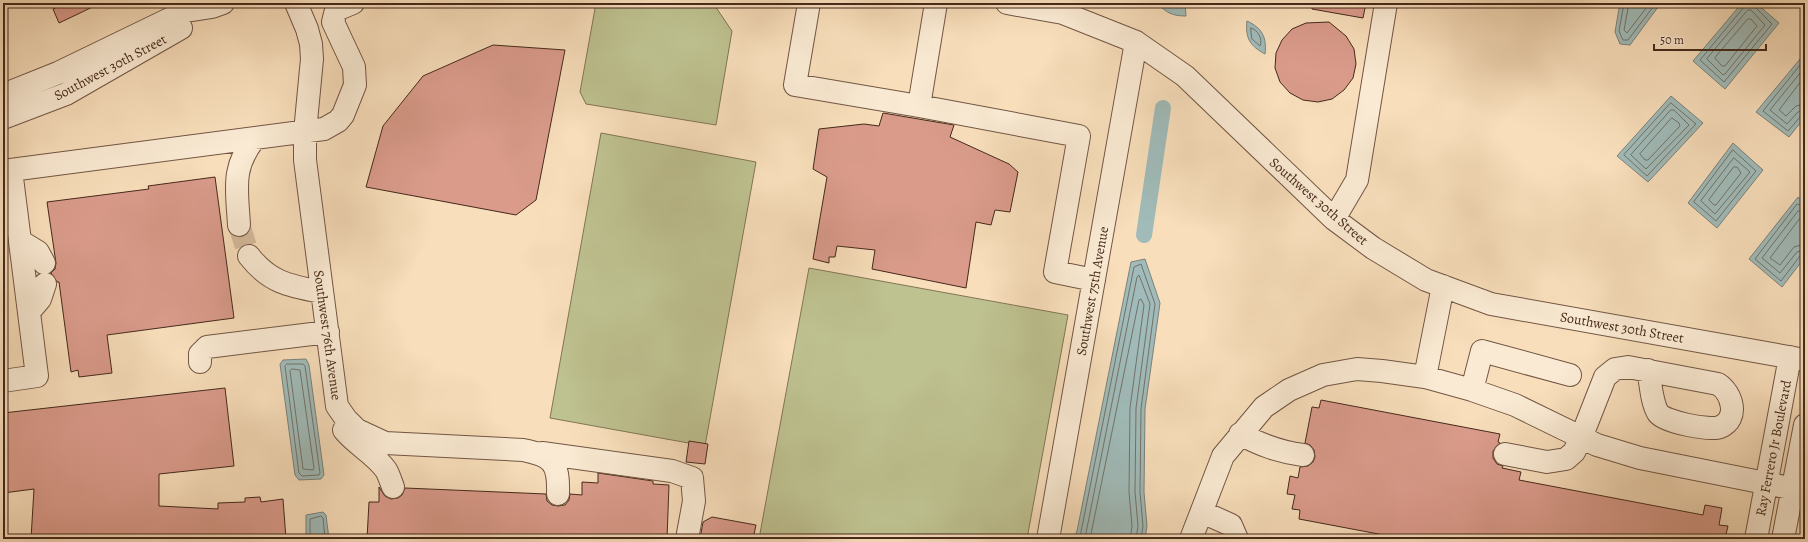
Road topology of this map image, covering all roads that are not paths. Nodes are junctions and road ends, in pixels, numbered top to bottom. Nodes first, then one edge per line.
1 (296, 3) edge
2 (353, 3) edge
3 (809, 3) edge
4 (936, 3) edge
5 (1007, 3) edge
6 (1386, 3) edge
7 (215, 4) edge
8 (1136, 42) junction
9 (3, 95) edge
10 (919, 106) junction
11 (3, 118) edge
12 (305, 132) junction
13 (255, 138) junction
14 (7, 171) edge
15 (1334, 218) junction
16 (239, 225) tunnel mouth
17 (20, 241) junction
18 (249, 256) tunnel mouth
19 (1094, 280) junction
20 (1443, 286) junction
21 (322, 292) junction
22 (29, 312) junction
23 (328, 332) junction
24 (1797, 359) edge
25 (200, 362) dead end
26 (1648, 370) dead end
27 (1570, 375) dead end
28 (1425, 377) junction
29 (3, 380) edge
30 (1472, 390) junction
31 (337, 406) junction
32 (1805, 425) edge
33 (1240, 434) junction
34 (1581, 438) junction
35 (385, 443) junction
36 (542, 453) junction
37 (1505, 454) dead end
38 (1303, 455) dead end
39 (1767, 484) junction
40 (1799, 490) edge
41 (558, 494) dead end
42 (1202, 512) junction
43 (687, 539) edge
44 (1048, 539) edge
45 (1191, 539) edge
46 (1237, 539) edge
47 (1756, 539) edge
48 (1783, 539) edge

1 - 12 street, Southwest 76th Avenue
2 - 12 street
3 - 10 street
4 - 10 street
5 - 8 street, Southwest 30th Street
6 - 15 street
7 - 9 street, Southwest 30th Street
7 - 11 street, Southwest 30th Street
8 - 15 street, Southwest 30th Street
8 - 19 street, Southwest 75th Avenue
10 - 19 street
12 - 13 street
12 - 21 street, Southwest 76th Avenue
13 - 14 street
13 - 16 street
14 - 17 street
15 - 20 street, Southwest 30th Street
17 - 22 street
17 - 22 street
18 - 21 street
19 - 44 street, Southwest 75th Avenue
20 - 24 street, Southwest 30th Street
20 - 28 street
21 - 23 street, Southwest 76th Avenue
22 - 29 street
23 - 25 street
23 - 31 street, Southwest 76th Avenue
24 - 39 street, Ray Ferrero Jr Boulevard
26 - 34 street
27 - 30 street
28 - 30 street
28 - 33 street
30 - 34 street
31 - 35 street, Southwest 76th Avenue
31 - 35 street
32 - 40 street, Ray Ferrero Jr Boulevard
33 - 38 street
33 - 42 street
34 - 37 street
34 - 39 street
35 - 36 street, Southwest 76th Avenue
36 - 41 street
36 - 43 street, Southwest 76th Avenue
39 - 40 street
39 - 47 street, Ray Ferrero Jr Boulevard
40 - 48 street, Ray Ferrero Jr Boulevard
42 - 45 street
42 - 46 street

